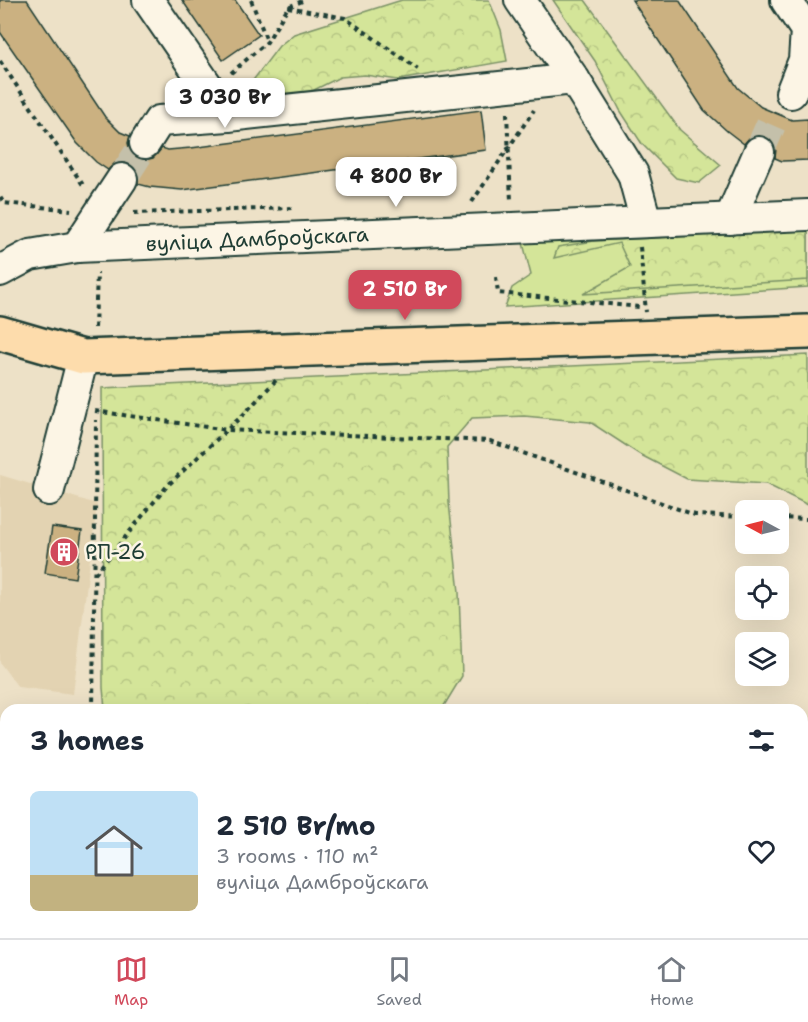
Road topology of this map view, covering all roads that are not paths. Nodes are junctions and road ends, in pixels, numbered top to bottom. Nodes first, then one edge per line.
1 (148, 0) edge
2 (520, 0) edge
3 (786, 0) edge
4 (564, 80) junction
5 (792, 99) tunnel mouth
6 (228, 116) junction
7 (145, 143) tunnel mouth
8 (759, 152) tunnel mouth
9 (122, 179) tunnel mouth
10 (808, 215) edge
11 (730, 219) junction
12 (643, 231) junction
13 (87, 256) junction
14 (0, 271) edge
15 (808, 332) edge
16 (0, 333) edge
17 (89, 347) junction
18 (49, 490) dead end

1 - 6 street
2 - 4 street
3 - 5 street
4 - 6 street
4 - 12 street
6 - 7 street
8 - 11 street
9 - 13 street
10 - 11 street, вуліца Дамброўскага
11 - 12 street, вуліца Дамброўскага
12 - 13 street, вуліца Дамброўскага
13 - 14 street, вуліца Дамброўскага
15 - 17 main road
16 - 17 main road
17 - 18 street

